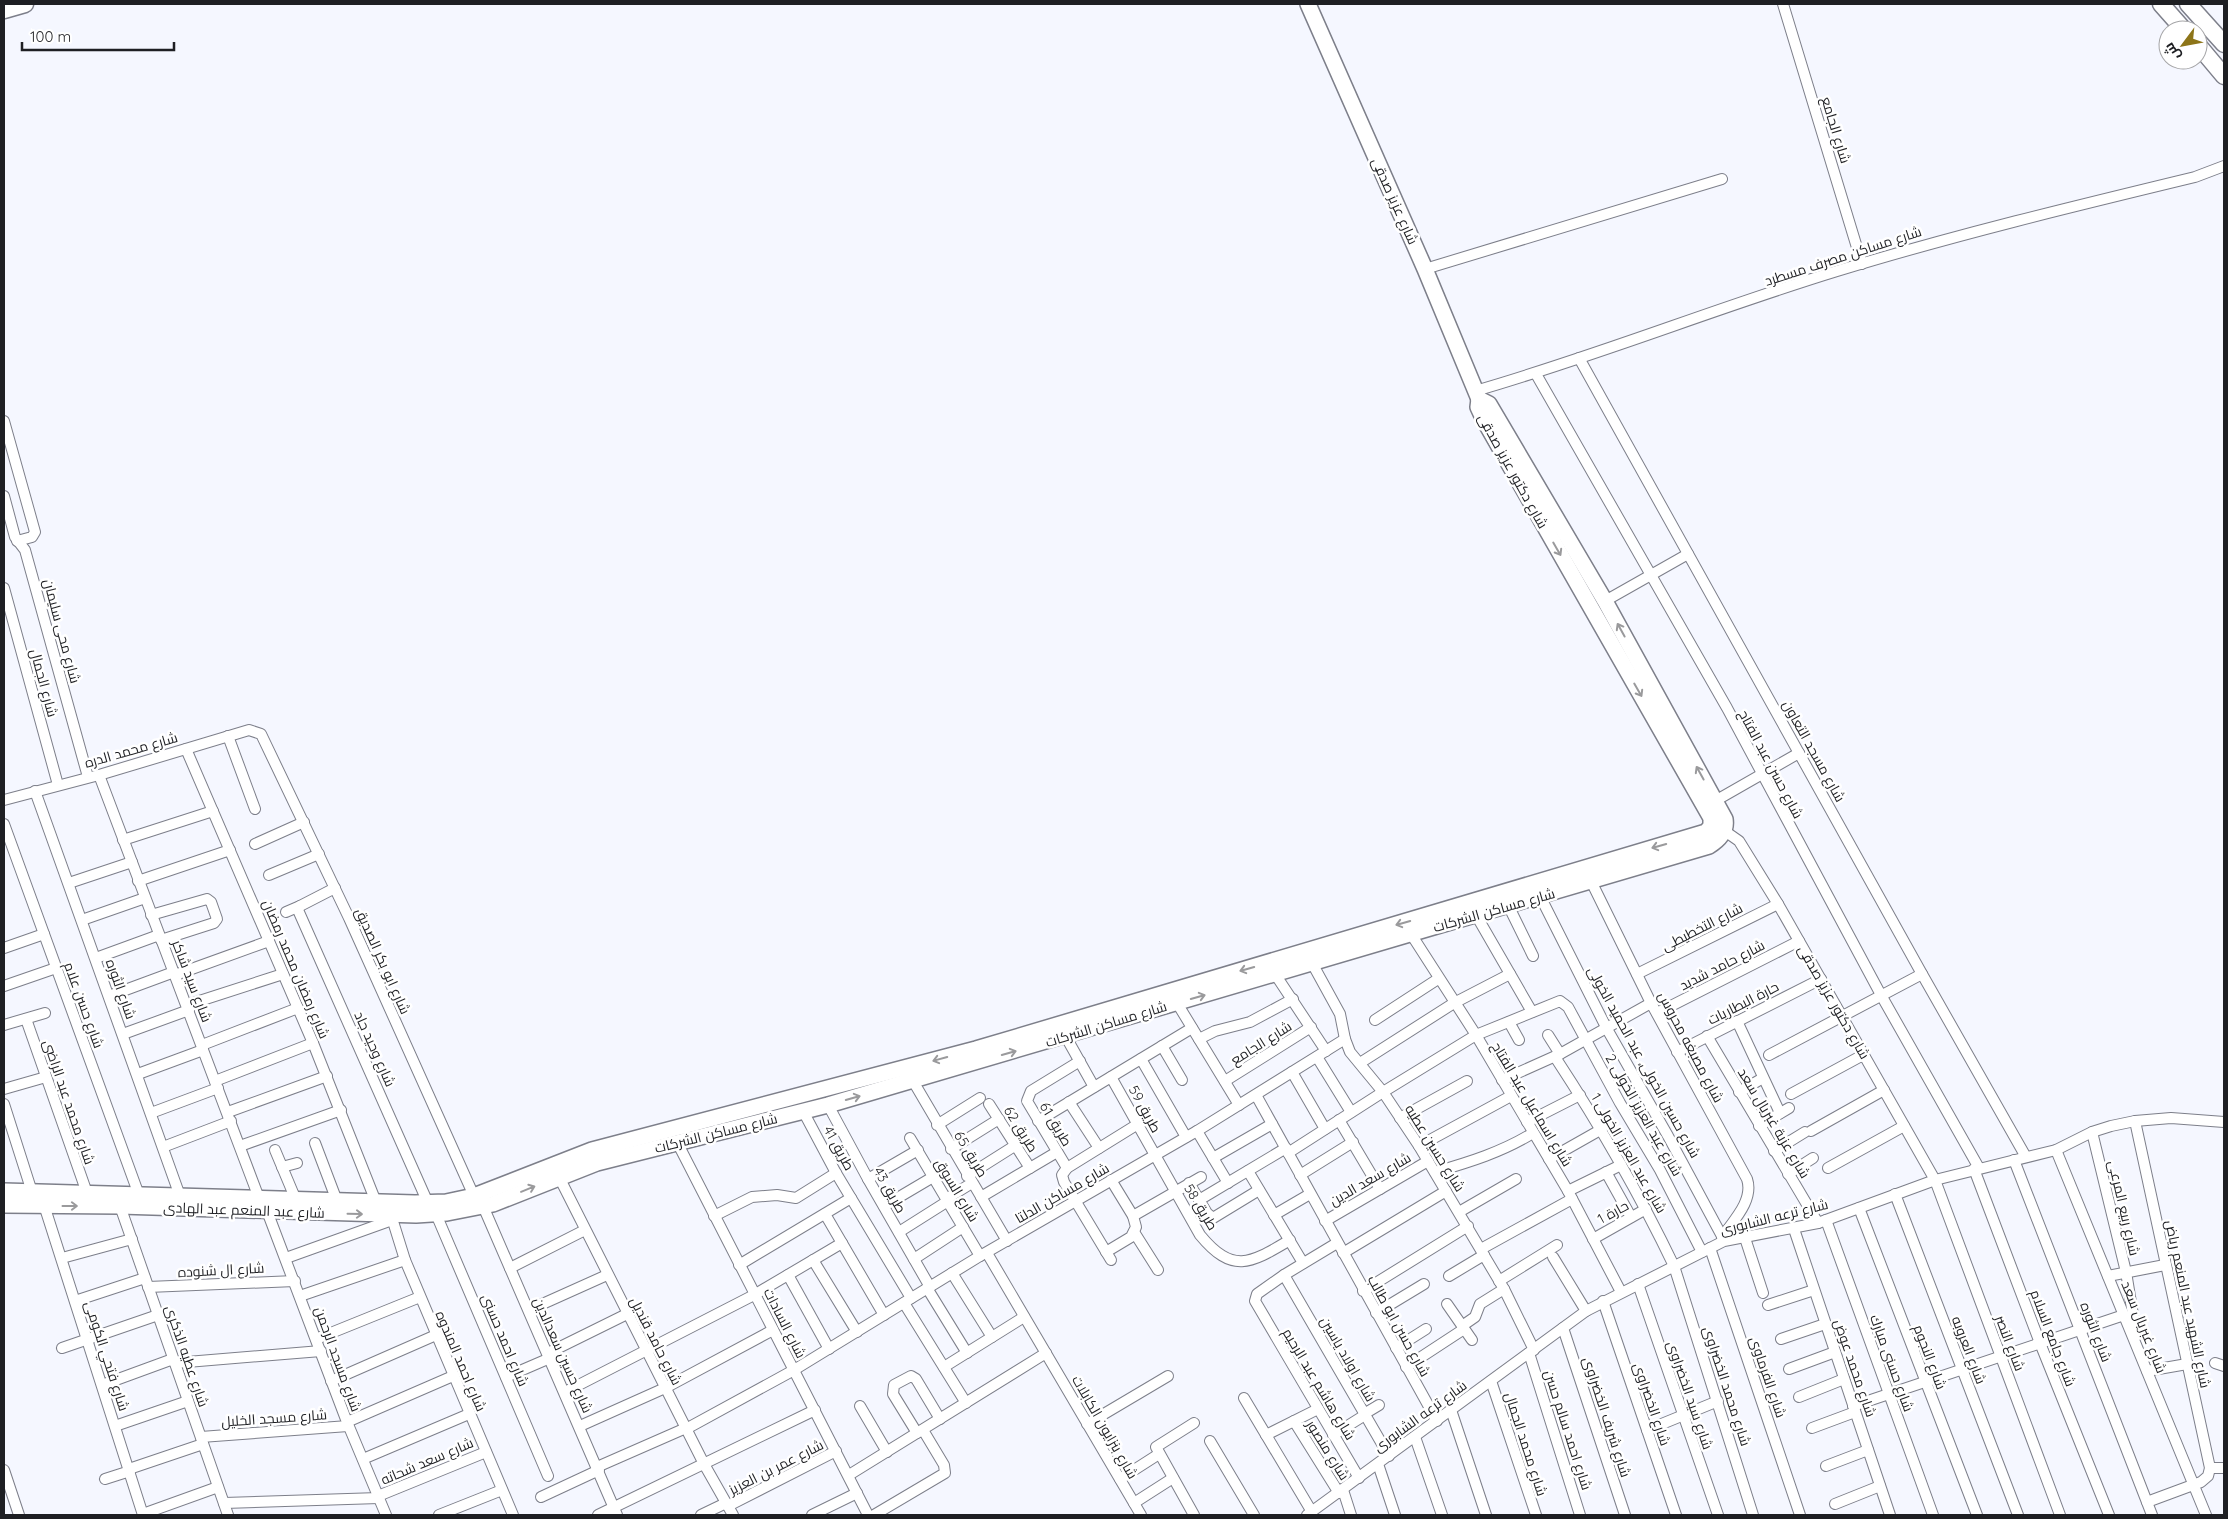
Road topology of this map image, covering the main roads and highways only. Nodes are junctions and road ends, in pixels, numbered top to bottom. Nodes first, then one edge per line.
1 (25, 4) edge
2 (2161, 4) edge
3 (2188, 4) edge
4 (4, 10) edge
5 (2175, 20) edge
6 (2224, 44) edge
7 (2208, 58) edge
8 (2224, 76) edge

1 - 4 main road
2 - 5 main road
3 - 6 main road
7 - 8 main road

